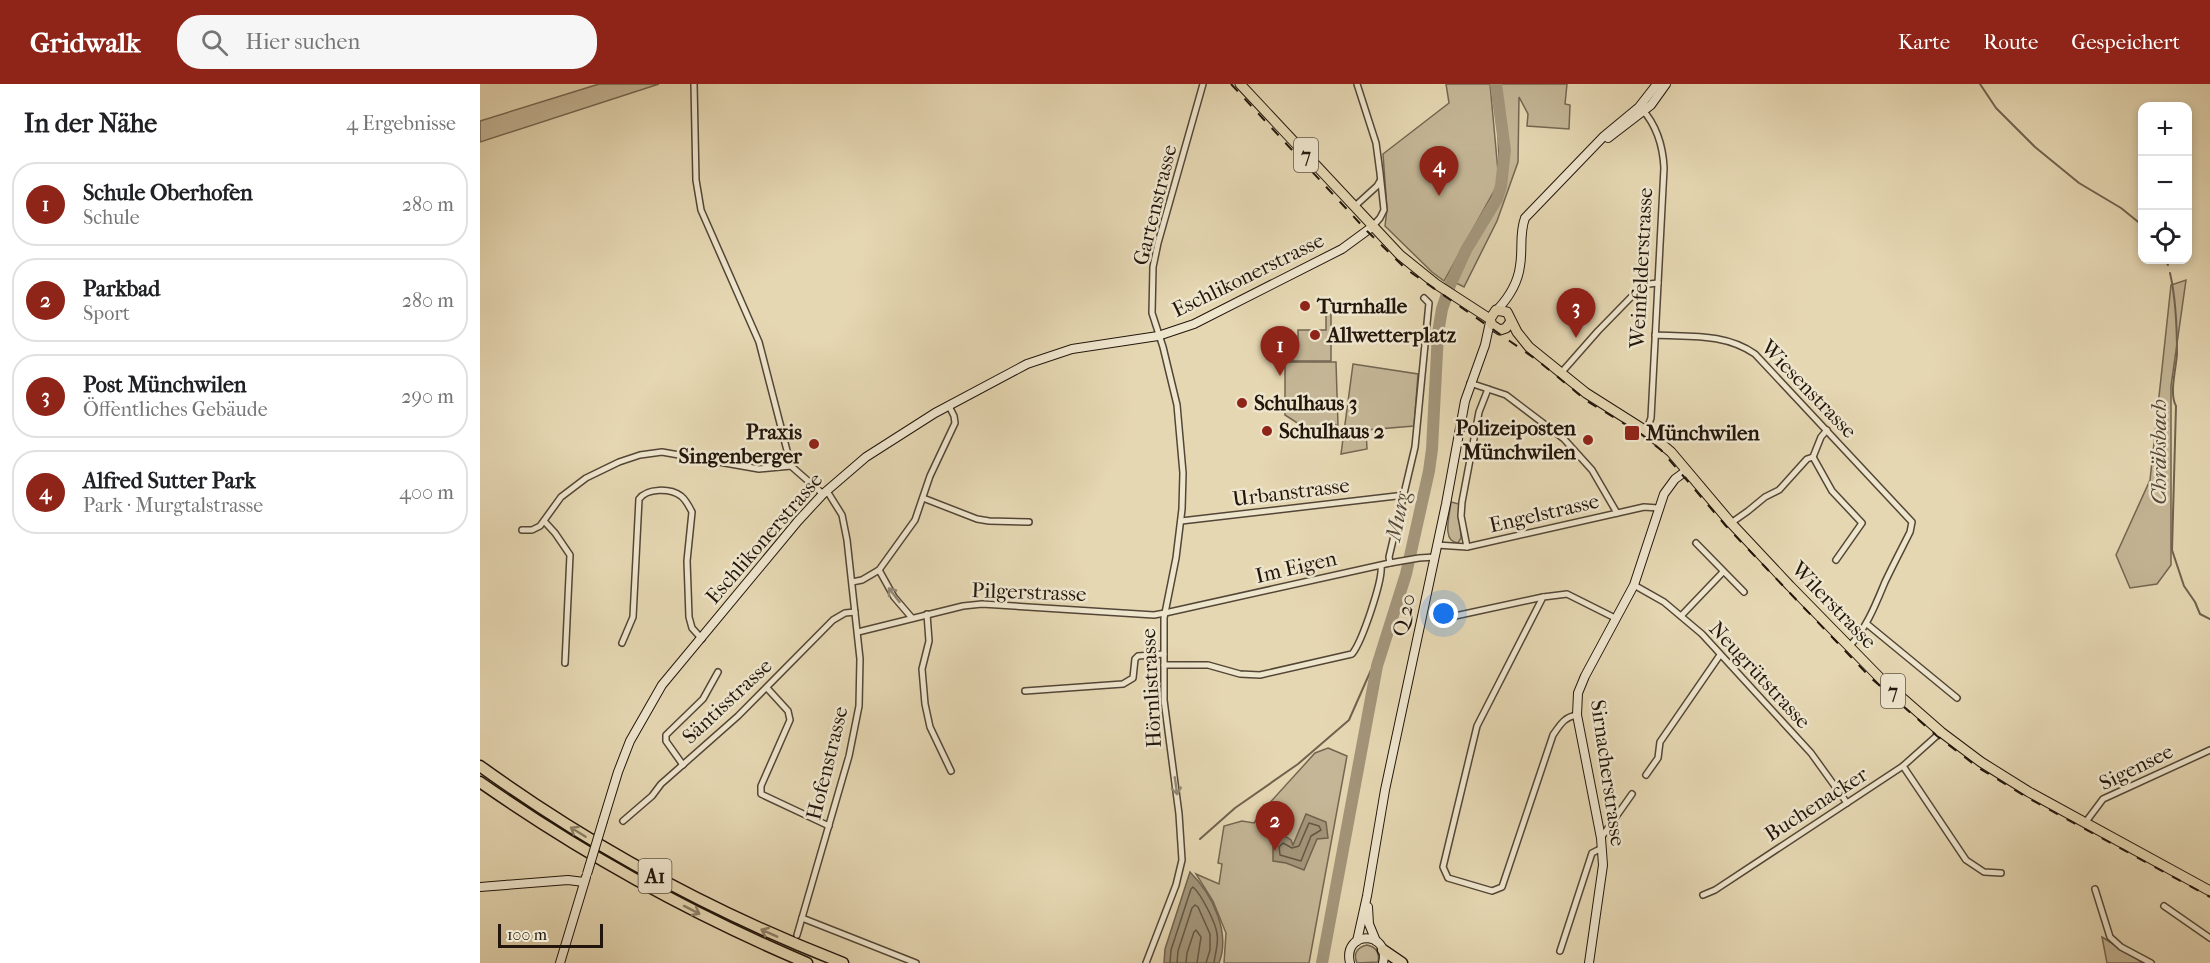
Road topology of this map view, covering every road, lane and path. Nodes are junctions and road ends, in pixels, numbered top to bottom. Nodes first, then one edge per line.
1 (694, 84) edge
2 (1203, 84) edge
3 (1240, 84) edge
4 (1357, 84) edge
5 (1657, 84) edge
6 (1666, 84) edge
7 (1642, 109) junction
8 (1381, 179) junction
9 (1354, 207) junction
10 (1372, 227) junction
11 (1658, 284) junction
12 (1510, 293) junction
13 (1424, 298) dead end
14 (1493, 315) junction
15 (1510, 318) junction
16 (1502, 330) junction
17 (1655, 335) junction
18 (1158, 336) junction
19 (1524, 342) junction
20 (1485, 345) junction
21 (1561, 373) junction
22 (1470, 383) junction
23 (1488, 389) junction
24 (949, 406) junction
25 (1827, 430) junction
26 (1646, 431) junction
27 (1813, 457) junction
28 (791, 466) junction
29 (1686, 471) junction
30 (825, 493) junction
31 (1405, 495) junction
32 (923, 498) junction
33 (1658, 507) junction
34 (1617, 513) junction
35 (1181, 521) junction
36 (544, 522) junction
37 (1029, 522) dead end
38 (1731, 523) junction
39 (522, 530) dead end
40 (1696, 543) dead end
41 (1437, 545) junction
42 (1467, 548) junction
43 (1435, 557) junction
44 (1836, 560) dead end
45 (1390, 563) junction
46 (1381, 566) junction
47 (879, 570) junction
48 (1723, 572) junction
49 (852, 582) junction
50 (1634, 585) junction
51 (1744, 592) dead end
52 (1543, 597) junction
53 (855, 612) junction
54 (1166, 613) junction
55 (927, 614) junction
56 (1455, 616) dead end
57 (1682, 616) junction
58 (912, 618) junction
59 (1615, 618) junction
60 (1868, 624) junction
61 (858, 632) junction
62 (702, 639) junction
63 (622, 643) dead end
64 (1849, 647) junction
65 (1164, 654) junction
66 (1720, 656) junction
67 (565, 663) dead end
68 (1164, 665) junction
69 (718, 672) dead end
70 (767, 688) junction
71 (1025, 691) dead end
72 (1957, 698) dead end
73 (1577, 715) junction
74 (1941, 732) junction
75 (2210, 750) edge
76 (683, 765) junction
77 (480, 766) edge
78 (1903, 766) junction
79 (951, 771) dead end
80 (1646, 775) dead end
81 (480, 782) edge
82 (1632, 794) dead end
83 (1847, 803) junction
84 (623, 820) dead end
85 (2085, 823) junction
86 (829, 826) junction
87 (1601, 838) junction
88 (1602, 848) junction
89 (2001, 873) dead end
90 (585, 878) junction
91 (480, 887) edge
92 (2096, 889) dead end
93 (2210, 891) edge
94 (1703, 895) dead end
95 (1367, 896) junction
96 (2164, 906) dead end
97 (802, 918) junction
98 (797, 935) tunnel mouth
99 (2210, 938) edge
100 (1356, 941) junction
101 (1376, 941) junction
102 (1383, 950) junction
103 (1560, 951) dead end
104 (560, 963) edge
105 (807, 963) edge
106 (843, 963) edge
107 (916, 963) edge
108 (1146, 963) edge
109 (1350, 963) edge
110 (1383, 963) edge
111 (1402, 963) edge
112 (1589, 963) edge
113 (2151, 963) edge

1 - 28 street
2 - 18 street, Gartenstrasse
3 - 9 main road, 7
4 - 8 street
5 - 7 main road
6 - 7 main road
7 - 11 street, Weinfelderstrasse
7 - 12 main road
8 - 9 street
8 - 10 street
9 - 10 main road, 7
10 - 14 main road, 7
10 - 18 main road, Eschlikonerstrasse
11 - 17 street, Weinfelderstrasse
11 - 21 street
12 - 14 main road
12 - 15 main road
13 - 31 street
14 - 15 main road
14 - 16 main road, Wilerstrasse
14 - 20 main road, Q 20
15 - 16 main road
15 - 19 main road, Wilerstrasse / 7
16 - 19 main road, Wilerstrasse / 7
16 - 20 main road, Q 20
17 - 25 street, Wiesenstrasse
17 - 26 street, Weinfelderstrasse
18 - 24 main road, Eschlikonerstrasse
18 - 35 street, Hörnlistrasse
19 - 21 main road, Wilerstrasse / 7
20 - 22 main road, Q 20
21 - 26 main road, Wilerstrasse / 7
22 - 23 street
22 - 41 main road, Q 20
23 - 34 street
23 - 42 street
24 - 30 main road, Eschlikonerstrasse
24 - 32 street
25 - 27 street
25 - 60 street, Wiesenstrasse
26 - 29 main road, Wilerstrasse / 7
27 - 38 street
27 - 44 street
28 - 30 street, Hofenstrasse
28 - 36 street
29 - 33 main road, Sirnacherstrasse
29 - 38 main road, Wilerstrasse / 7
30 - 49 street, Hofenstrasse
30 - 62 main road, Eschlikonerstrasse
31 - 35 street, Urbanstrasse
31 - 45 street
32 - 37 street
32 - 47 street
33 - 34 street, Engelstrasse
33 - 50 main road, Sirnacherstrasse
34 - 42 street, Engelstrasse
35 - 54 street, Hörnlistrasse
36 - 39 street
36 - 67 street
38 - 64 main road, Wilerstrasse / 7
40 - 48 street
41 - 42 street, Engelstrasse
41 - 43 main road, Q 20
43 - 45 street, Im Eigen
43 - 95 main road, Q 20
45 - 46 street, Im Eigen
46 - 54 street, Im Eigen
46 - 68 street
47 - 49 street
58 -> 47 street
48 - 51 street
48 - 57 street
49 - 53 street, Hofenstrasse
50 - 57 street, Neugrütstrasse
50 - 59 main road, Sirnacherstrasse
52 - 56 street
52 - 59 street
52 - 73 street
53 - 61 street, Hofenstrasse
53 - 70 street, Säntisstrasse
54 - 55 street, Pilgerstrasse
54 - 65 street, Hörnlistrasse
55 - 58 street, Pilgerstrasse
55 - 79 street
57 - 66 street, Neugrütstrasse
58 - 61 street, Pilgerstrasse
59 - 73 main road, Sirnacherstrasse
60 - 64 street
60 - 72 street
61 - 86 street, Hofenstrasse
62 - 63 street
62 - 90 main road, Eschlikonerstrasse, bridge
64 - 74 main road, Wilerstrasse / 7
65 - 68 street, Hörnlistrasse
65 - 71 street
66 - 80 street
66 - 83 street, Neugrütstrasse
68 -> 108 street, Hörnlistrasse
69 - 76 street
70 - 76 street, Säntisstrasse
70 - 86 street
73 - 87 main road, Sirnacherstrasse
74 - 78 street, Buchenacker
74 - 85 main road, Wilerstrasse / 7
75 - 85 street, Sigensee
76 - 84 street, Säntisstrasse
106 -> 77 highway, A1
78 - 83 street, Buchenacker
78 - 89 street
81 -> 105 highway, A1
82 - 87 street
83 - 94 street, Buchenacker
85 - 93 main road, Wilerstrasse / 7
86 - 97 street, Hofenstrasse
87 - 88 main road, Sirnacherstrasse
88 - 103 street
88 - 112 main road, Sirnacherstrasse
90 - 91 main road
90 - 104 main road, Eschlikonerstrasse
92 - 113 street
95 - 100 main road, Q 20
95 - 101 main road, Q 20
96 - 99 street
97 - 98 street, Hofenstrasse
97 - 107 street
100 - 101 main road
100 - 109 main road, Q 20
101 - 102 main road, Q 20
102 - 110 main road
102 - 111 highway

